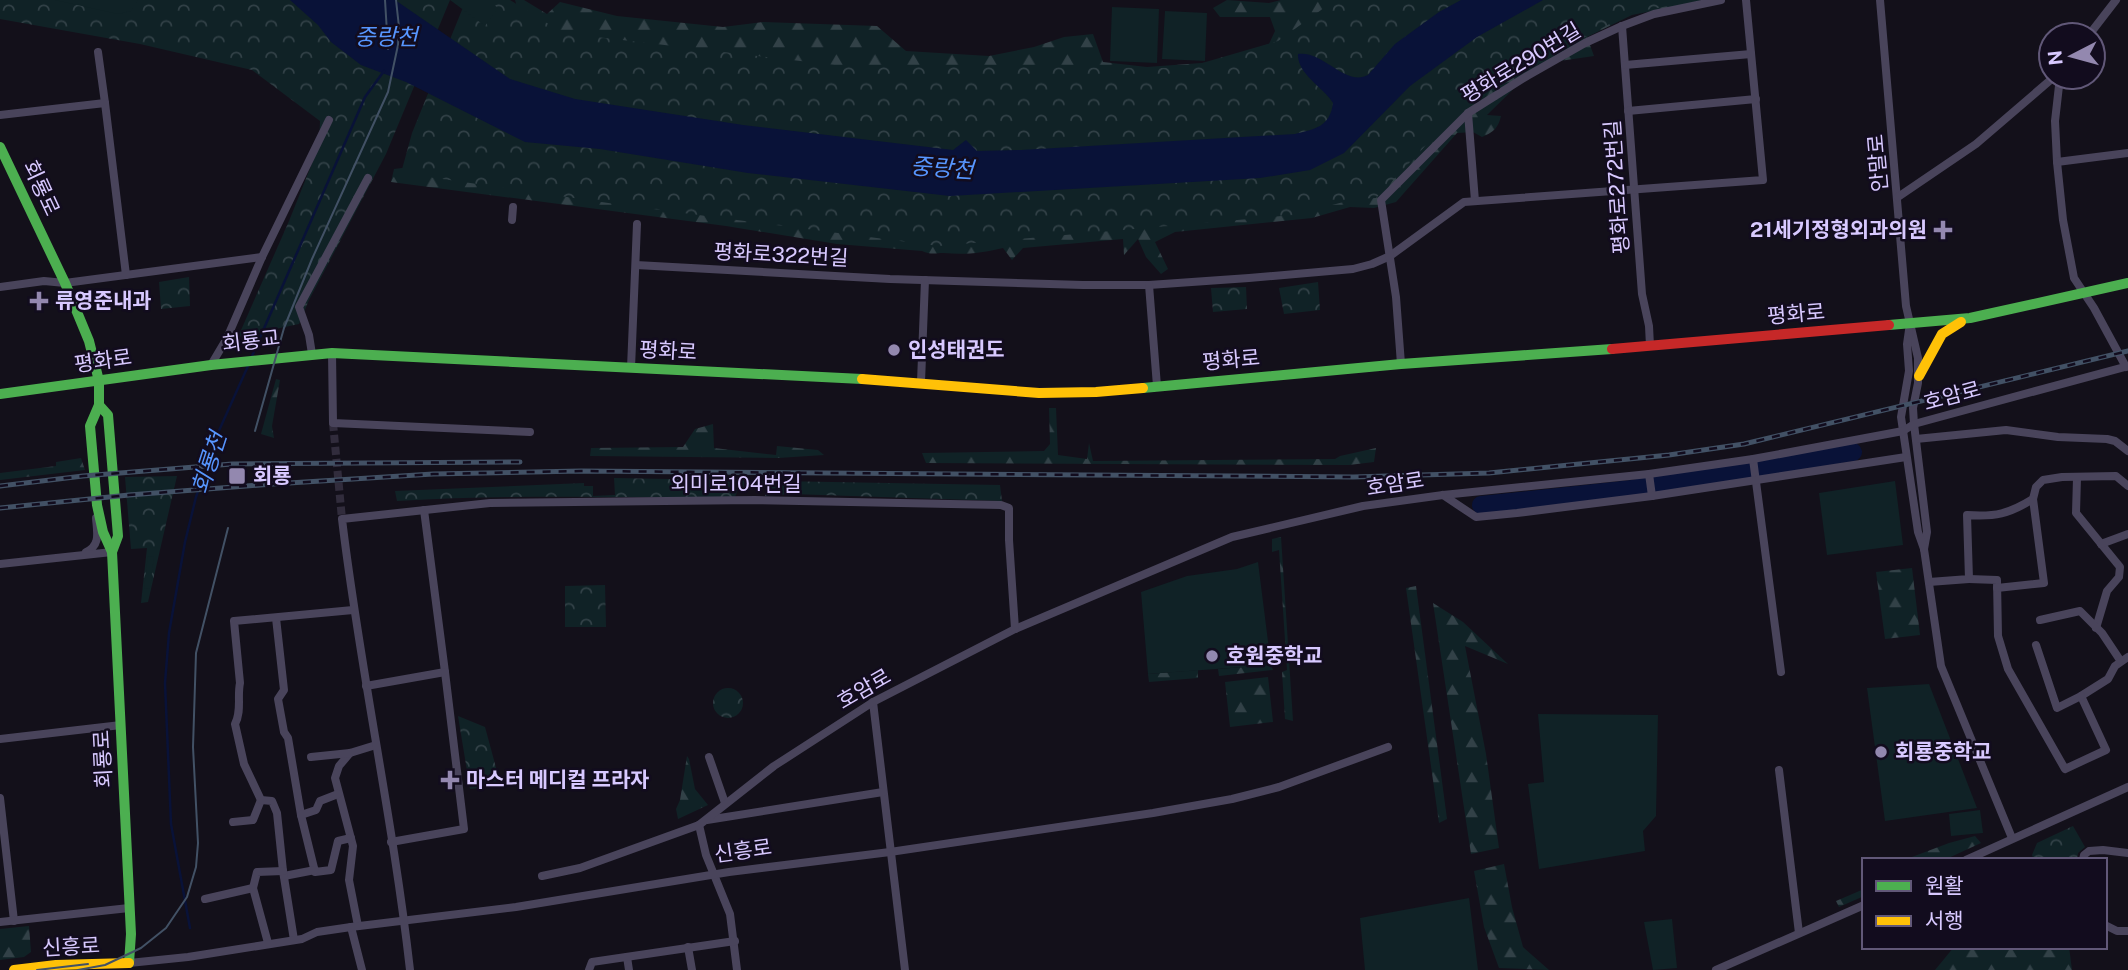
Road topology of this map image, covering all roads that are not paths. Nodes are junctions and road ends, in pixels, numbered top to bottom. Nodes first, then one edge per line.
1 (1721, 0) edge
2 (1746, 0) edge
3 (1880, 0) edge
4 (2116, 0) edge
5 (2100, 21) edge
6 (1622, 26) junction
7 (99, 52) dead end
8 (1751, 54) junction
9 (1625, 65) junction
10 (2038, 91) edge
11 (2058, 91) edge
12 (1756, 99) junction
13 (105, 103) junction
14 (1628, 111) junction
15 (1468, 113) junction
16 (0, 115) edge
17 (329, 120) dead end
18 (0, 147) edge
19 (2128, 153) edge
20 (2057, 162) junction
21 (368, 178) dead end
22 (1634, 190) junction
23 (1898, 197) junction
24 (1475, 201) junction
25 (513, 207) dead end
26 (512, 220) dead end
27 (637, 224) dead end
28 (1390, 256) junction
29 (262, 257) junction
30 (636, 265) junction
31 (126, 275) junction
32 (925, 280) junction
33 (65, 283) junction
34 (2128, 283) edge
35 (1149, 285) junction
36 (0, 287) edge
37 (2085, 293) junction
38 (1970, 318) junction
39 (1910, 324) junction
40 (1650, 346) junction
41 (332, 353) junction
42 (312, 355) junction
43 (295, 356) joint
44 (1401, 364) junction
45 (211, 365) junction
46 (2127, 366) edge
47 (631, 368) junction
48 (1919, 376) junction
49 (99, 381) junction
50 (922, 382) junction
51 (1157, 386) junction
52 (0, 394) edge
53 (99, 405) junction
54 (1914, 424) junction
55 (1903, 431) junction
56 (530, 432) dead end
57 (1916, 439) junction
58 (2128, 451) edge
59 (1906, 457) junction
60 (1753, 458) junction
61 (1649, 474) junction
62 (2077, 478) junction
63 (1756, 480) junction
64 (2128, 486) edge
65 (1443, 495) junction
66 (1651, 496) junction
67 (2033, 499) junction
68 (97, 505) junction
69 (424, 510) junction
70 (2128, 534) edge
71 (2101, 544) junction
72 (1924, 548) junction
73 (113, 552) junction
74 (82, 555) junction
75 (0, 564) edge
76 (1969, 579) junction
77 (1929, 582) junction
78 (1997, 588) junction
79 (353, 610) junction
80 (276, 618) junction
81 (2040, 620) dead end
82 (2096, 628) junction
83 (1015, 629) junction
84 (2036, 645) dead end
85 (2124, 659) edge
86 (445, 672) junction
87 (1781, 672) dead end
88 (366, 686) junction
89 (2081, 696) junction
90 (873, 702) junction
91 (121, 725) junction
92 (0, 739) edge
93 (376, 745) junction
94 (1388, 747) dead end
95 (350, 753) junction
96 (312, 757) dead end
97 (709, 757) dead end
98 (1780, 770) dead end
99 (2128, 787) edge
100 (883, 792) junction
101 (338, 794) junction
102 (0, 798) edge
103 (261, 800) junction
104 (725, 803) junction
105 (301, 815) junction
106 (233, 822) dead end
107 (702, 822) junction
108 (351, 838) junction
109 (2012, 838) junction
110 (391, 842) junction
111 (890, 852) junction
112 (2128, 853) edge
113 (1970, 858) edge
114 (2083, 858) edge
115 (315, 870) junction
116 (283, 873) junction
117 (713, 875) junction
118 (542, 876) dead end
119 (253, 888) junction
120 (205, 899) dead end
121 (1862, 906) edge
122 (130, 908) junction
123 (14, 921) junction
124 (404, 921) junction
125 (0, 922) edge
126 (2107, 926) edge
127 (354, 927) junction
128 (2128, 931) edge
129 (1799, 933) junction
130 (294, 940) junction
131 (736, 941) junction
132 (268, 943) junction
133 (688, 947) junction
134 (626, 957) junction
135 (129, 963) junction
136 (14, 970) edge
137 (109, 970) edge
138 (362, 970) edge
139 (410, 970) edge
140 (589, 970) edge
141 (629, 970) edge
142 (692, 970) edge
143 (737, 970) edge
144 (905, 970) edge
145 (1716, 970) edge

1 - 6 street, 평화로290번길
2 - 8 street
3 - 23 street, 안말로
4 - 5 street
6 - 9 street, 평화로272번길
6 - 15 street, 평화로290번길
7 - 13 street
8 - 9 street
8 - 12 street
9 - 14 street, 평화로272번길
10 - 23 street
11 - 20 street
12 - 14 street
12 - 22 street
13 - 16 street
13 - 31 street
14 - 22 street, 평화로272번길
15 - 24 street
15 - 28 street, 평화로290번길
17 - 29 street
18 - 33 main road, 회룡로
19 - 20 street
20 - 37 street
21 - 42 street
22 - 24 street
22 - 40 street, 평화로272번길
23 - 39 street, 안말로
24 - 28 street, 평화로322번길
25 - 26 street
27 - 30 street
28 - 35 street, 평화로322번길
28 - 44 street, 평화로290번길
29 - 31 street
29 - 45 street
30 - 32 street, 평화로322번길
30 - 47 street
31 - 33 street
32 - 35 street, 평화로322번길
32 - 50 street
33 - 36 street
33 - 49 main road, 회룡로
34 - 37 main road, 평화로
35 - 51 street
37 - 38 main road, 평화로
37 - 46 street
38 - 39 main road, 평화로
38 - 48 main road
39 - 40 main road, 평화로
39 - 48 street, 안말로
39 - 55 street, 안말로
40 - 44 main road, 평화로
41 - 42 main road, 평화로
41 - 47 main road, 평화로
41 - 56 street
42 - 43 main road, 평화로
43 - 45 main road, 회룡교
44 - 51 main road, 평화로
45 - 49 main road, 평화로
46 - 54 street, 호암로
47 - 50 main road, 평화로
48 - 54 street, 안말로
49 - 52 main road, 평화로
49 - 53 main road, 회룡로
50 - 51 main road, 평화로
53 - 68 main road, 회룡로
53 - 73 main road, 회룡로
54 - 55 street, 호암로
54 - 57 street, 안말로
55 - 59 street, 안말로
55 - 60 street, 호암로
57 - 58 street
57 - 72 street, 안말로
59 - 63 street
59 - 72 street, 안말로
60 - 61 street, 호암로
60 - 63 street
61 - 65 street, 호암로
61 - 66 street
62 - 64 street
62 - 67 street
62 - 71 street
63 - 66 street
63 - 87 street
65 - 66 street
65 - 83 street, 호암로
67 - 76 street
67 - 78 street
68 - 73 main road, 회룡로
68 - 74 street
69 - 79 street, 외미로104번길
69 - 83 street, 외미로104번길
69 - 86 street
70 - 71 street
71 - 82 street
72 - 77 street, 안말로
73 - 74 street
73 - 91 main road, 회룡로
74 - 75 street
76 - 77 street
76 - 78 street
77 - 109 street, 안말로
78 - 89 street
79 - 80 street
79 - 88 street
80 - 103 street
80 - 105 street
81 - 82 street
82 - 85 street
83 - 90 street, 호암로
84 - 89 street
85 - 89 street
86 - 88 street
86 - 110 street
88 - 93 street
90 - 100 street
90 - 104 street, 호암로
91 - 92 street
91 - 122 main road, 회룡로
93 - 95 street
93 - 110 street
94 - 111 street, 신흥로
95 - 96 street
95 - 101 street
97 - 104 street
98 - 129 street
99 - 109 street
100 - 107 street
100 - 111 street
101 - 105 street
101 - 108 street
102 - 123 street
103 - 106 street
103 - 116 street
104 - 107 street, 호암로
105 - 115 street
107 - 117 street
107 - 118 street, 호암로
108 - 115 street
108 - 127 street
109 - 113 street
110 - 124 street
111 - 117 street, 신흥로
111 - 144 street
112 - 114 street
115 - 116 street
116 - 119 street
116 - 130 street
117 - 124 street, 신흥로
117 - 131 street
119 - 120 street
119 - 132 street
121 - 129 street
122 - 123 street
122 - 135 main road, 회룡로
123 - 125 street
124 - 127 street, 신흥로
124 - 139 street
126 - 128 street
127 - 130 street, 신흥로
127 - 138 street
129 - 145 street
130 - 132 street, 신흥로
131 - 133 street
131 - 143 street
132 - 135 street, 신흥로
133 - 134 street
133 - 142 street
134 - 140 street
134 - 141 street
135 - 136 main road, 신흥로
135 - 137 main road, 신흥로

